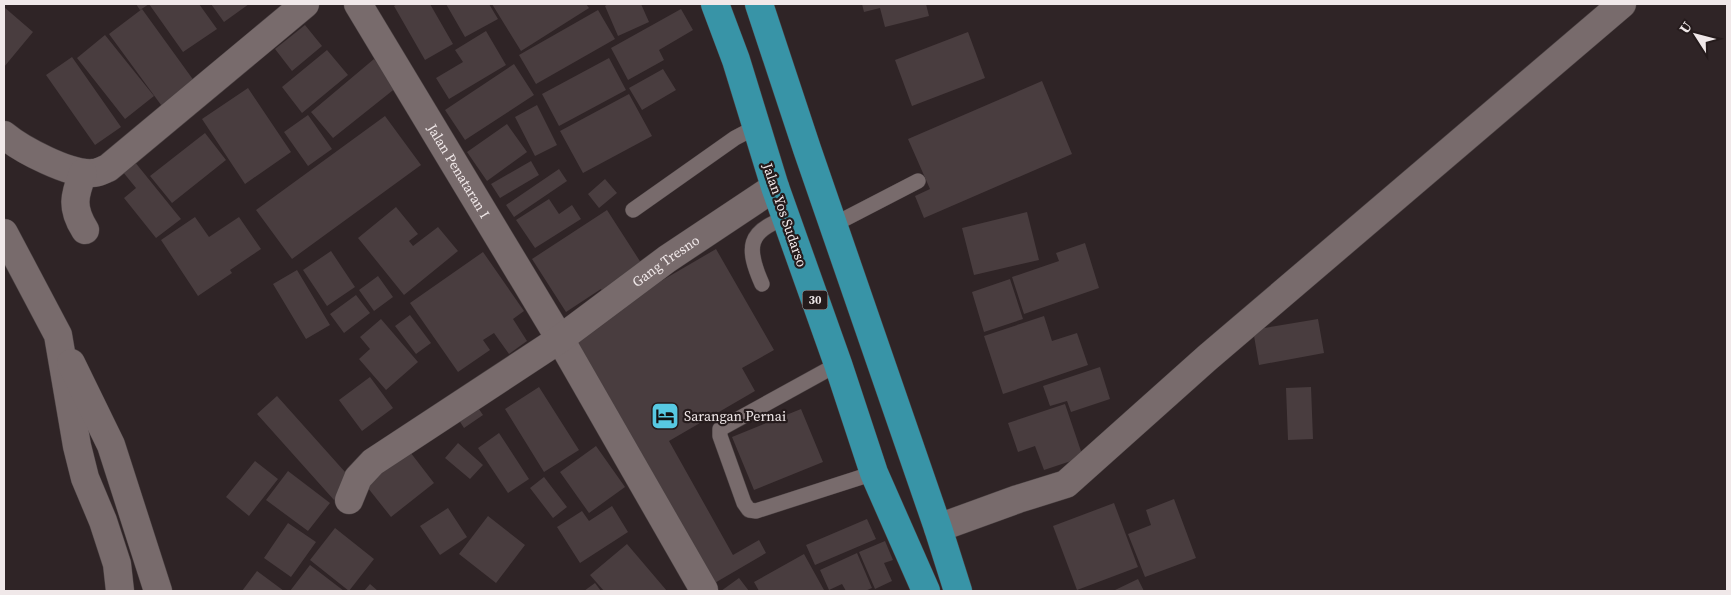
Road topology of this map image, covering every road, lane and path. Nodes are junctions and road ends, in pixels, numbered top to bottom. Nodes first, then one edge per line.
1 (305, 4) edge
2 (358, 4) edge
3 (715, 4) edge
4 (759, 4) edge
5 (1622, 4) edge
6 (756, 127) junction
7 (4, 135) edge
8 (82, 173) junction
9 (918, 181) dead end
10 (775, 188) junction
11 (633, 210) dead end
12 (786, 218) junction
13 (833, 225) junction
14 (85, 230) dead end
15 (4, 233) edge
16 (762, 284) dead end
17 (58, 335) junction
18 (560, 339) junction
19 (838, 364) junction
20 (914, 458) junction
21 (874, 473) junction
22 (349, 500) dead end
23 (938, 528) junction
24 (704, 590) dead end
25 (120, 591) edge
26 (158, 591) edge
27 (926, 591) edge
28 (958, 591) edge

1 - 8 street
2 - 18 street, Jalan Penataran I
3 - 6 highway, Jalan Yos Sudarso / 30
4 - 13 highway
5 - 23 street
6 - 10 highway, Jalan Yos Sudarso / 30
6 - 11 lane
7 - 8 street
8 - 14 street
9 - 13 lane
10 - 12 highway, Jalan Yos Sudarso / 30
10 - 18 street, Gang Tresno
12 - 16 lane
12 - 19 highway, Jalan Yos Sudarso / 30
13 - 20 highway
15 - 17 street
17 - 25 street
17 - 26 street
18 - 22 street, Gang Tresno
18 - 24 street, Jalan Penataran I
19 - 21 highway, Jalan Yos Sudarso / 30
19 - 21 lane
20 - 21 highway
20 - 23 highway
21 - 27 highway, Jalan Yos Sudarso / 30
23 - 28 highway

